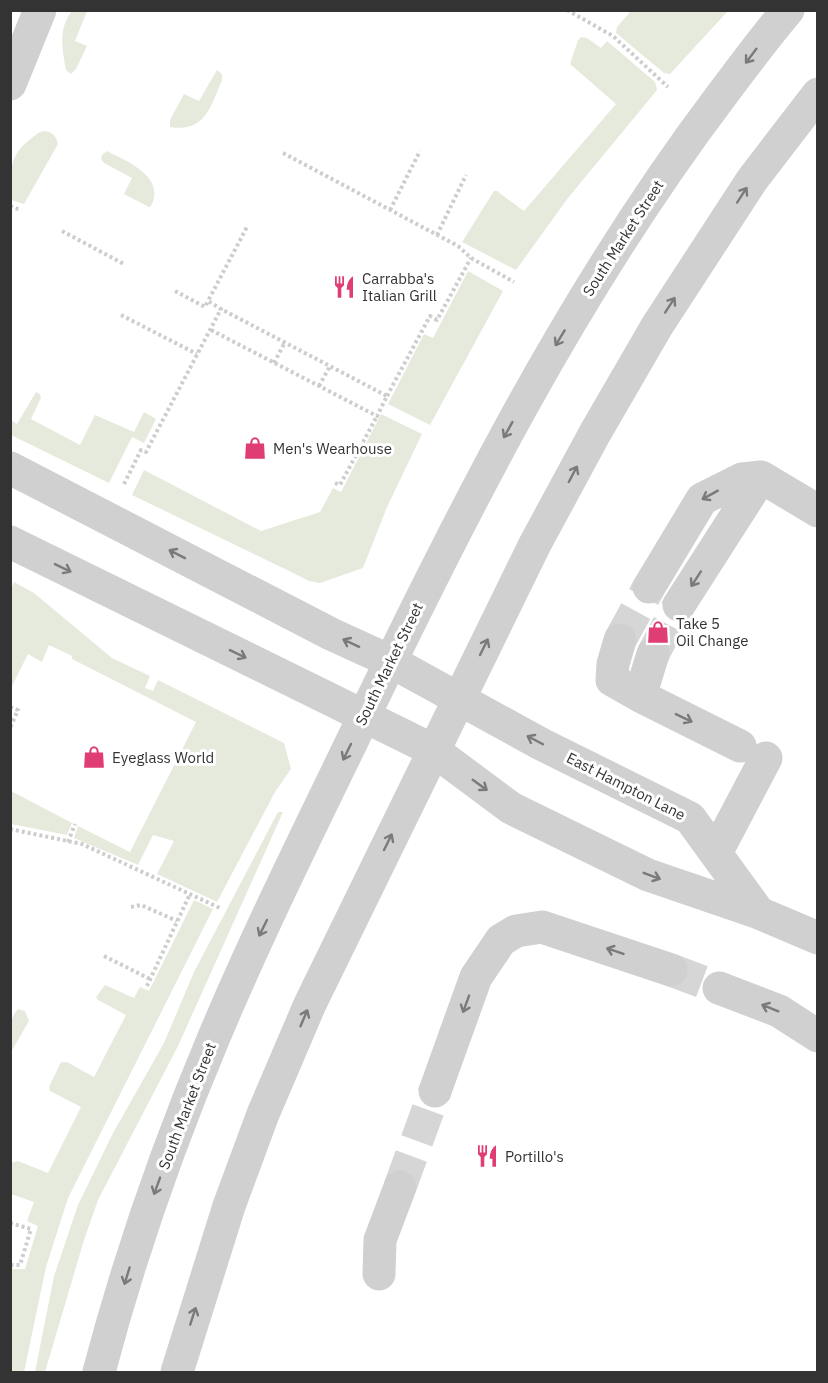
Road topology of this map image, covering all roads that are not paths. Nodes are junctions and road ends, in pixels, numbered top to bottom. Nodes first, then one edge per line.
1 (39, 10) edge
2 (788, 10) edge
3 (10, 84) edge
4 (818, 94) edge
5 (10, 468) edge
6 (761, 477) junction
7 (818, 511) edge
8 (10, 542) edge
9 (649, 587) tunnel mouth
10 (679, 605) tunnel mouth
11 (620, 640) tunnel mouth
12 (653, 654) tunnel mouth
13 (390, 662) junction
14 (640, 696) junction
15 (458, 700) junction
16 (364, 715) junction
17 (433, 750) junction
18 (716, 853) junction
19 (759, 914) junction
20 (818, 938) edge
21 (671, 970) tunnel mouth
22 (719, 988) tunnel mouth
23 (818, 1036) edge
24 (435, 1091) tunnel mouth
25 (400, 1187) tunnel mouth
26 (380, 1274) dead end
27 (99, 1372) edge
28 (177, 1372) edge

1 - 3 street
2 -> 13 street, South Market Street
15 -> 4 street
13 -> 5 street, East Hampton Lane
6 - 7 street
6 -> 9 street
6 -> 10 street
8 -> 16 street
11 - 14 street
12 - 14 street
13 - 15 street, East Hampton Lane
13 - 16 street, South Market Street
14 -> 18 street
15 - 17 street
18 -> 15 street, East Hampton Lane
16 - 17 street
16 -> 27 street, South Market Street
17 -> 19 street
28 -> 17 street
18 - 19 street, East Hampton Lane
19 - 20 street
21 -> 24 street
23 -> 22 street
25 - 26 street

